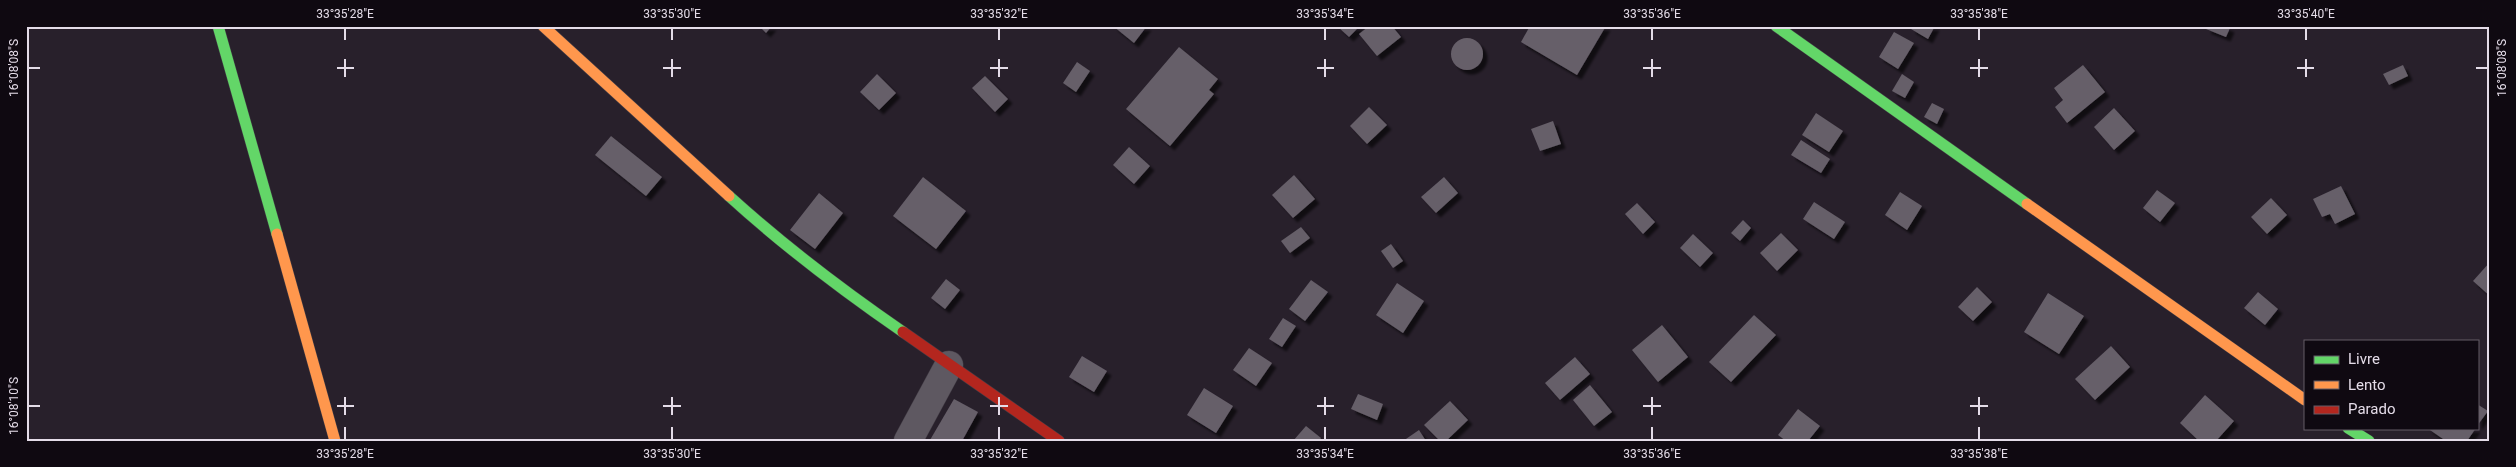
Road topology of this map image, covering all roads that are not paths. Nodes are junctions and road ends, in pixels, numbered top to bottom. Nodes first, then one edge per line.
1 (218, 26) edge
2 (543, 26) edge
3 (1776, 26) edge
4 (949, 365) junction
5 (2304, 399) edge
6 (2351, 430) edge
7 (335, 441) edge
8 (908, 441) edge
9 (1058, 441) edge
10 (2369, 441) edge

1 - 7 street
2 - 4 street
3 - 5 street
4 - 8 street
4 - 9 street
6 - 10 street

